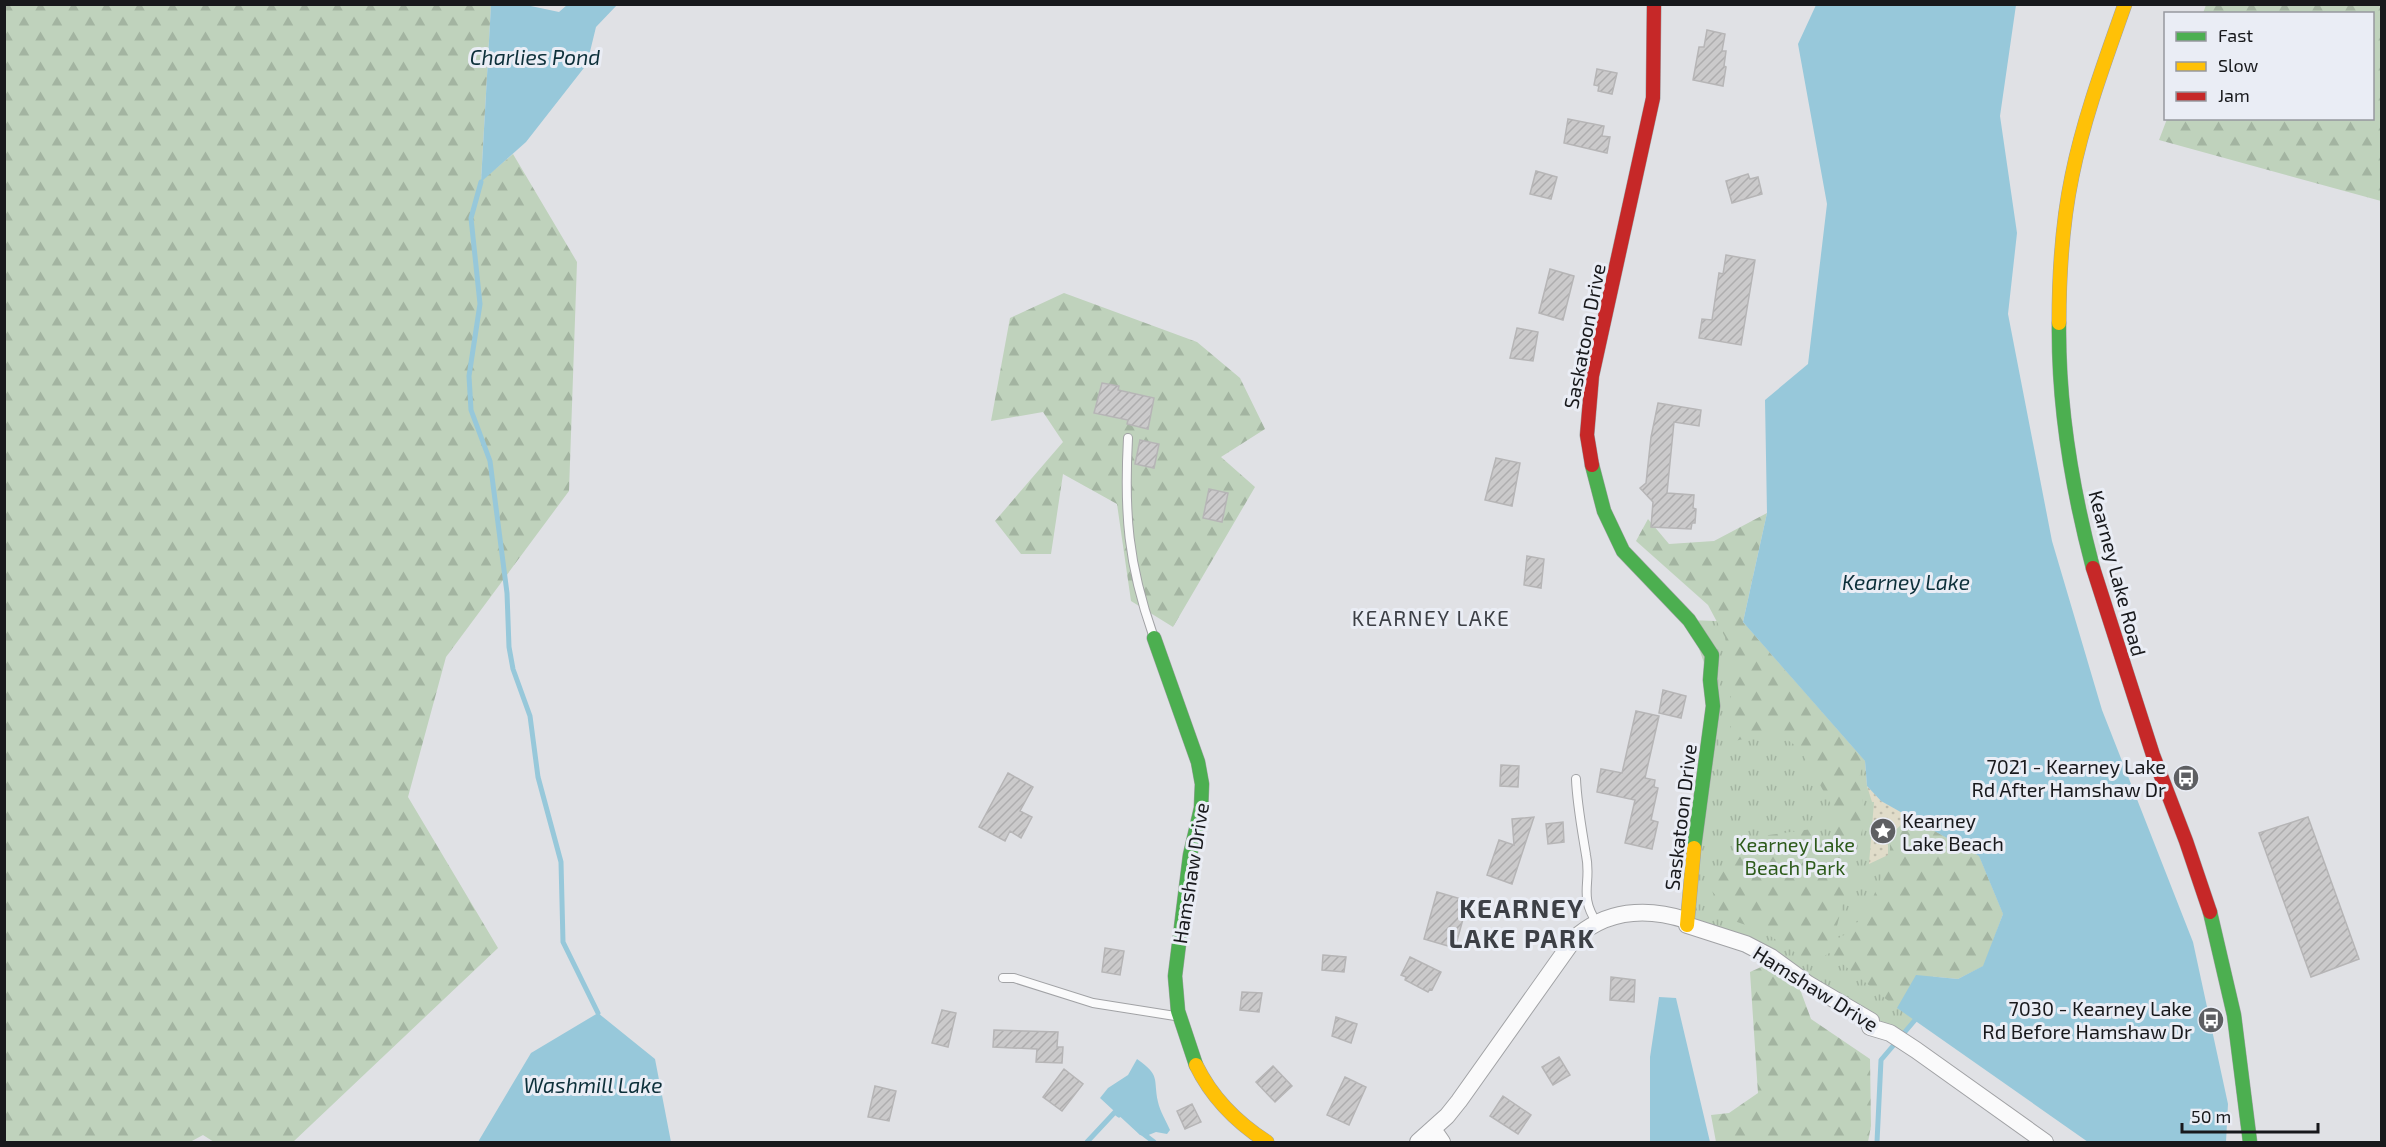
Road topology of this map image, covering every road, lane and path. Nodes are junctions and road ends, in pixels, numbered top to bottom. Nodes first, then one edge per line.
1 (1654, 4) edge
2 (2125, 4) edge
3 (1128, 438) dead end
4 (1154, 638) joint
5 (1576, 779) dead end
6 (1597, 923) junction
7 (1687, 925) junction
8 (1003, 978) dead end
9 (1179, 1017) junction
10 (1438, 1136) edge
11 (1268, 1143) edge
12 (1418, 1143) edge
13 (2045, 1143) edge
14 (2250, 1143) edge

1 - 7 street, Saskatoon Drive
2 - 14 street, Kearney Lake Road
3 - 4 lane, Hamshaw Drive
4 - 9 street, Hamshaw Drive
5 - 6 lane
6 - 7 street, Hamshaw Drive
6 - 10 street, Hamshaw Drive
7 - 13 street, Hamshaw Drive
8 - 9 lane
9 - 11 street, Hamshaw Drive
10 - 12 street, Hamshaw Drive

